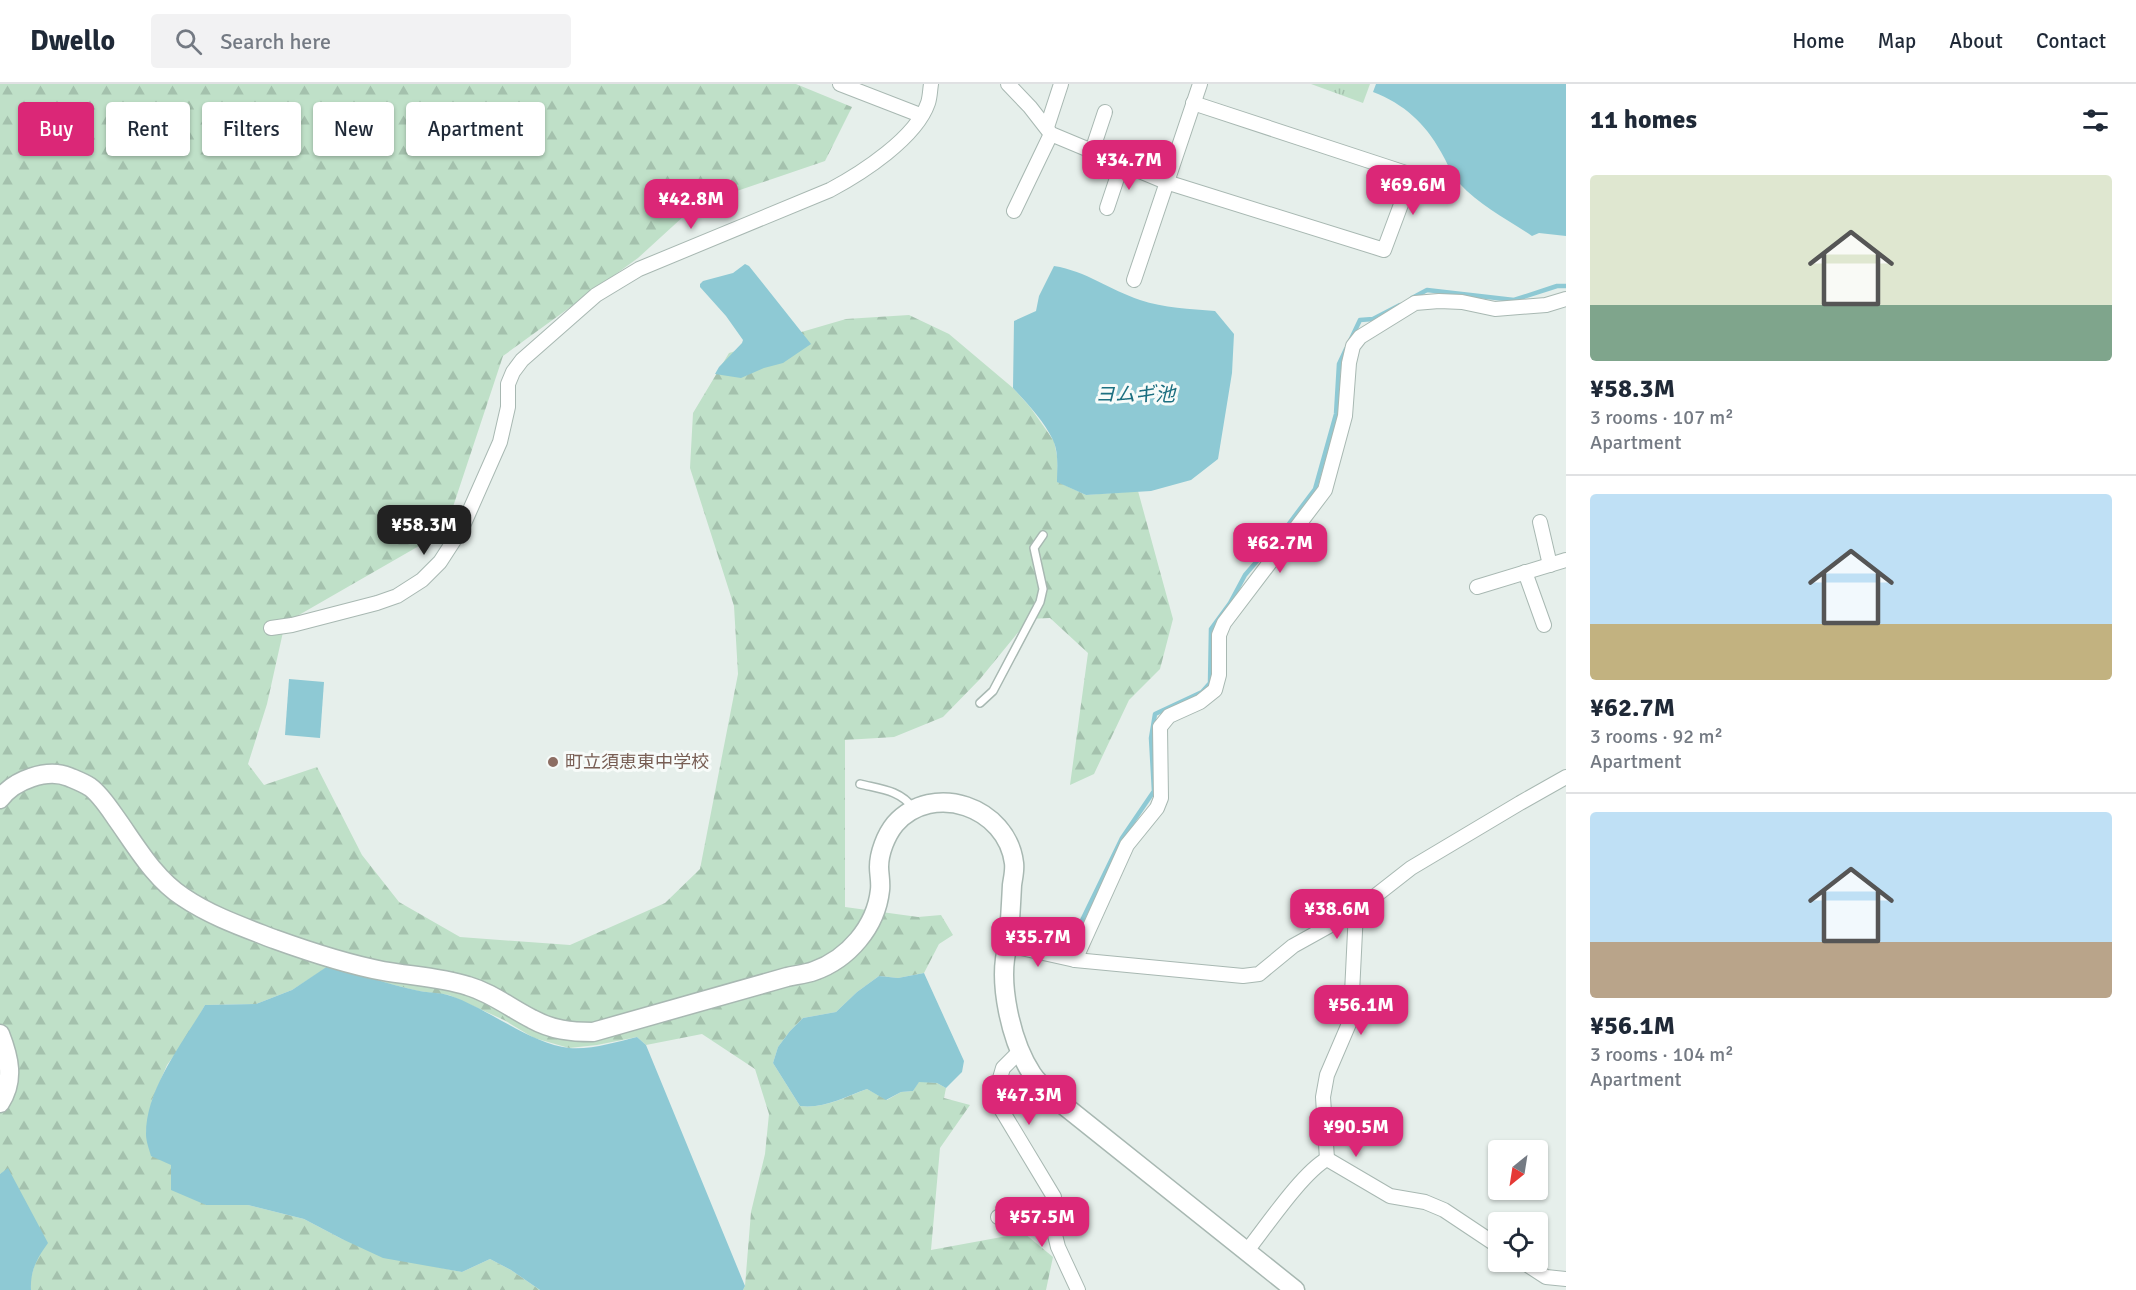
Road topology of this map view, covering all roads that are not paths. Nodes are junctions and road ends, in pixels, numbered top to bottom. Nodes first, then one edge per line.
1 (840, 84) edge
2 (931, 84) edge
3 (1008, 84) edge
4 (1061, 84) edge
5 (1200, 84) edge
6 (1193, 103) junction
7 (1105, 112) dead end
8 (920, 115) junction
9 (1049, 130) junction
10 (1092, 151) junction
11 (1122, 163) junction
12 (1166, 182) junction
13 (1107, 208) dead end
14 (1014, 211) dead end
15 (1134, 280) dead end
16 (1566, 299) edge
17 (1540, 522) dead end
18 (1043, 535) dead end
19 (1566, 560) edge
20 (1550, 565) junction
21 (1525, 572) junction
22 (1477, 587) dead end
23 (1544, 625) dead end
24 (272, 628) dead end
25 (980, 703) dead end
26 (1566, 777) edge
27 (860, 784) dead end
28 (0, 799) edge
29 (915, 810) junction
30 (1356, 911) junction
31 (1008, 945) junction
32 (1075, 960) junction
33 (0, 1034) edge
34 (1020, 1051) junction
35 (0, 1103) edge
36 (1327, 1159) junction
37 (998, 1217) dead end
38 (1051, 1219) junction
39 (1488, 1239) edge
40 (1246, 1252) junction
41 (1538, 1272) edge
42 (1566, 1279) edge
43 (1078, 1290) edge
44 (1295, 1290) edge

1 - 8 street
2 - 8 street
3 - 9 street
4 - 9 street
5 - 6 street
6 - 12 street
6 - 12 street
7 - 10 street
8 - 24 street
9 - 10 street
9 - 14 street
10 - 11 street
11 - 12 street
11 - 13 street
12 - 15 street
16 - 32 street
17 - 20 street
18 - 25 lane
19 - 20 street
20 - 21 street
21 - 22 street
21 - 23 street
26 - 30 street
27 - 29 lane
28 - 29 street
29 - 31 street
30 - 32 street
30 - 36 street
31 - 32 street
31 - 34 street
33 - 35 street
34 - 38 street
34 - 40 street
36 - 39 street
36 - 40 street
37 - 38 street
38 - 43 street
40 - 44 street
41 - 42 street

